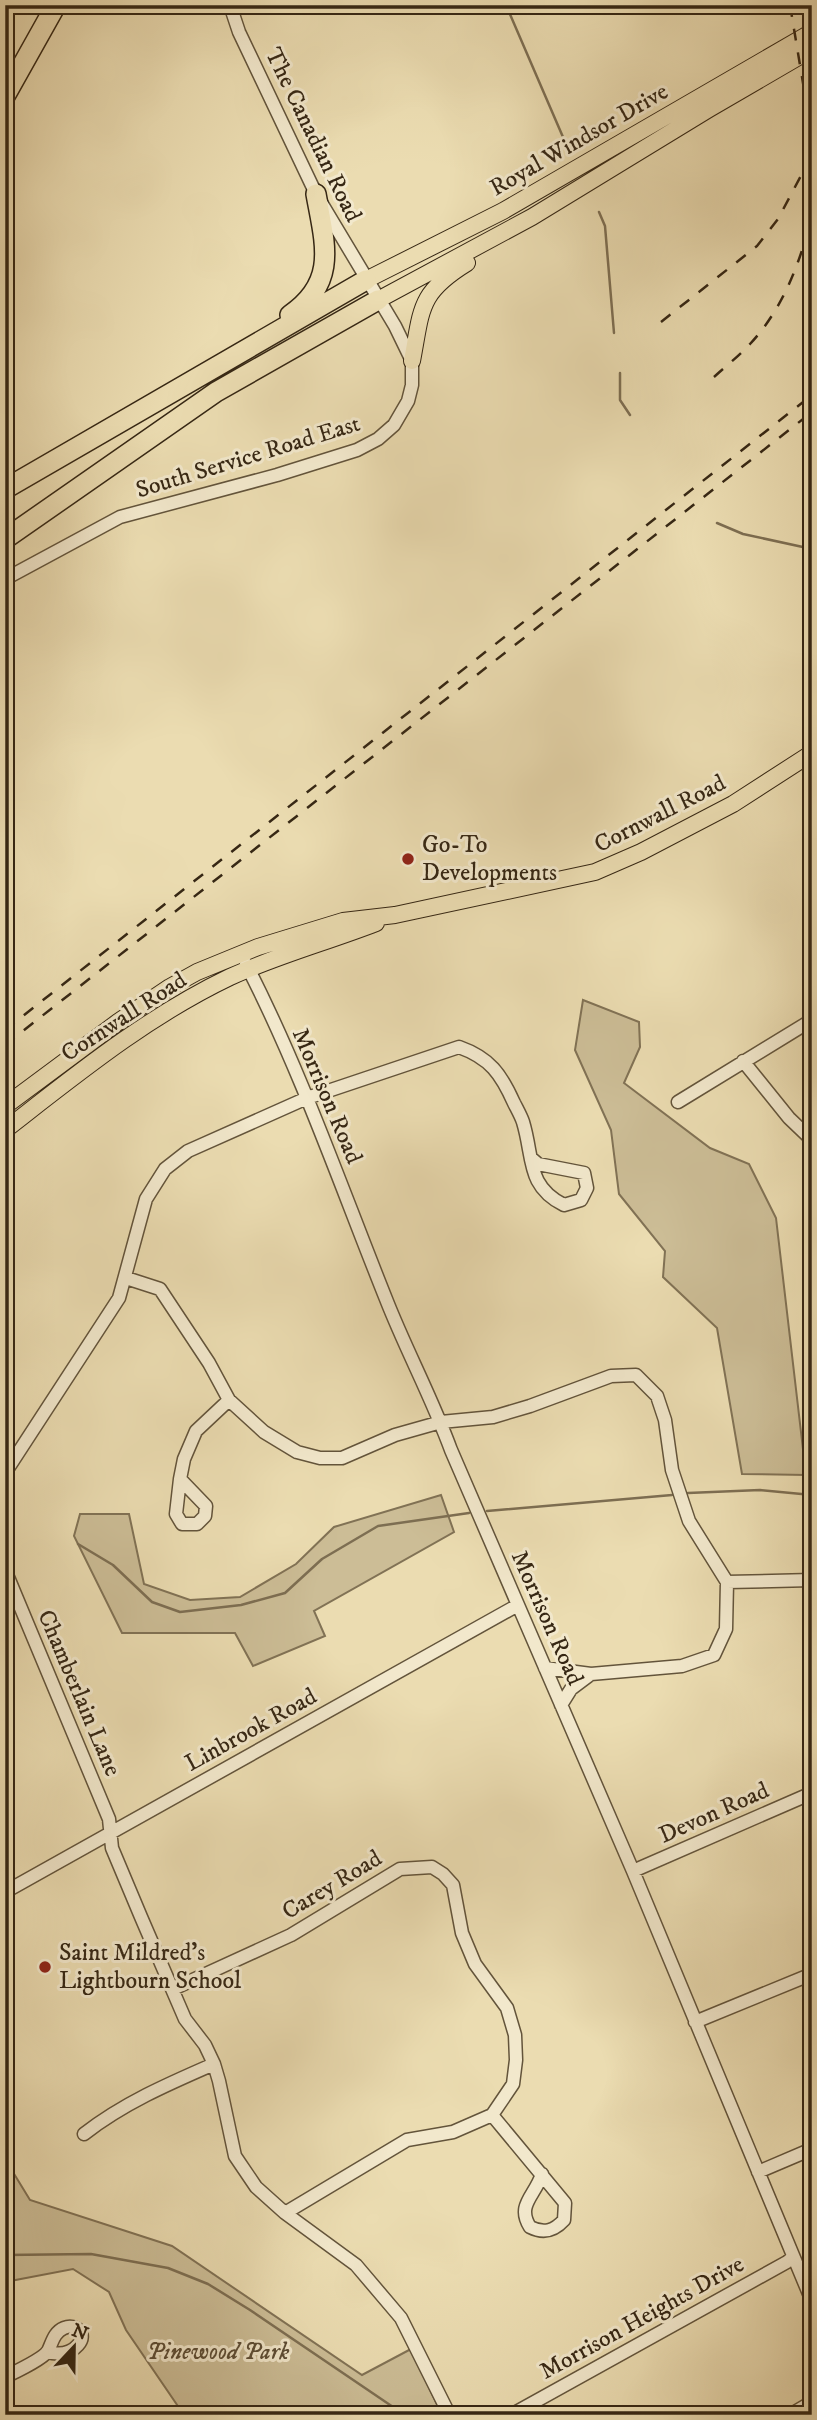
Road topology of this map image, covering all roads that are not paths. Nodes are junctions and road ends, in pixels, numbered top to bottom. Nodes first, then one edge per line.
1 (56, 5) edge
2 (230, 5) edge
3 (812, 32) edge
4 (812, 50) edge
5 (5, 96) edge
6 (316, 194) junction
7 (532, 217) junction
8 (366, 280) junction
9 (378, 299) junction
10 (248, 349) junction
11 (412, 361) junction
12 (5, 489) edge
13 (5, 539) edge
14 (5, 579) edge
15 (812, 753) edge
16 (395, 915) junction
17 (241, 954) junction
18 (249, 969) junction
19 (812, 1020) edge
20 (743, 1061) junction
21 (306, 1098) junction
22 (678, 1102) dead end
23 (5, 1106) edge
24 (5, 1130) edge
25 (812, 1140) edge
26 (531, 1158) junction
27 (126, 1278) junction
28 (229, 1401) junction
29 (441, 1422) junction
30 (5, 1472) edge
31 (180, 1479) dead end
32 (5, 1570) edge
33 (812, 1580) edge
34 (727, 1582) junction
35 (517, 1605) junction
36 (545, 1668) junction
37 (592, 1674) junction
38 (561, 1705) junction
39 (812, 1793) edge
40 (111, 1833) junction
41 (633, 1871) junction
42 (5, 1892) edge
43 (812, 1974) edge
44 (173, 1989) junction
45 (695, 2022) junction
46 (214, 2064) junction
47 (492, 2115) junction
48 (84, 2134) dead end
49 (812, 2149) edge
50 (758, 2172) junction
51 (541, 2174) dead end
52 (285, 2213) junction
53 (793, 2257) junction
54 (812, 2301) edge
55 (47, 2352) dead end
56 (5, 2377) edge
57 (812, 2402) edge
58 (453, 2415) edge
59 (511, 2415) edge
60 (790, 2415) edge

1 - 5 highway
2 - 6 street, The Canadian Road
3 - 8 main road, Royal Windsor Drive
4 - 7 main road, Royal Windsor Drive
6 - 8 street, The Canadian Road
6 - 10 highway
7 - 9 main road, Royal Windsor Drive
7 - 11 main road
8 - 9 street
8 - 10 highway
9 - 11 street
9 - 13 highway
10 - 12 highway
11 - 14 street, South Service Road East
15 - 16 main road, Cornwall Road
16 - 17 main road, Cornwall Road
16 - 18 main road, Cornwall Road
17 - 18 street, Morrison Road
17 - 23 main road, Cornwall Road
18 - 21 street, Morrison Road
18 - 24 main road, Cornwall Road
19 - 20 street
20 - 22 street
20 - 25 street
21 - 26 street
21 - 27 street
21 - 29 street, Morrison Road
26 - 26 street
27 - 28 street
27 - 30 street
28 - 29 street
28 - 31 street
29 - 34 street
29 - 35 street, Morrison Road
32 - 40 street, Chamberlain Lane
33 - 34 street
34 - 37 street
35 - 36 street, Morrison Road
35 - 40 street, Linbrook Road
36 - 37 street
36 - 38 street, Morrison Road
37 - 38 street
38 - 41 street, Morrison Road
39 - 41 street, Devon Road
40 - 42 street, Linbrook Road
40 - 44 street
41 - 45 street, Morrison Road
43 - 45 street
44 - 46 street
44 - 47 street, Carey Road
45 - 50 street, Morrison Road
46 - 48 street
46 - 52 street
47 - 51 street
47 - 52 street
49 - 50 street
50 - 53 street, Morrison Road
52 - 58 street
53 - 54 street, Morrison Road
53 - 59 street, Morrison Heights Drive
55 - 56 street
57 - 60 street

